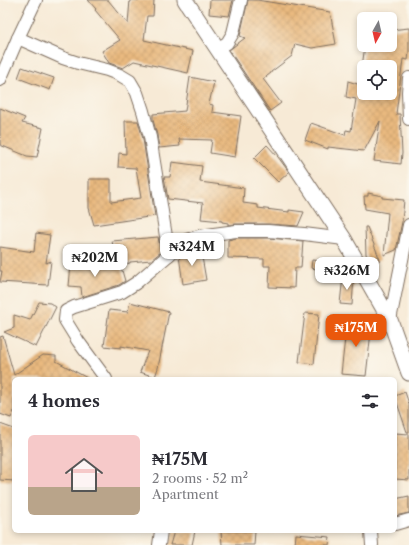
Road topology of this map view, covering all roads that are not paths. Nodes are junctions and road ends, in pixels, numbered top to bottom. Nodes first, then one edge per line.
1 (36, 0) edge
2 (185, 0) edge
3 (241, 0) edge
4 (18, 38) junction
5 (217, 49) junction
6 (409, 78) edge
7 (0, 80) edge
8 (409, 119) edge
9 (409, 225) edge
10 (344, 239) junction
11 (169, 255) junction
12 (390, 320) junction
13 (409, 373) edge
14 (105, 377) edge
15 (409, 520) edge
16 (397, 523) edge
17 (160, 533) edge
18 (371, 533) edge
19 (159, 545) edge
20 (372, 545) edge

1 - 4 street
2 - 5 street
3 - 5 street
4 - 7 street
4 - 11 street
5 - 10 street
6 - 8 street
9 - 12 street
10 - 11 street
10 - 12 street
11 - 14 street
12 - 13 street
15 - 16 street
17 - 19 street
18 - 20 street

